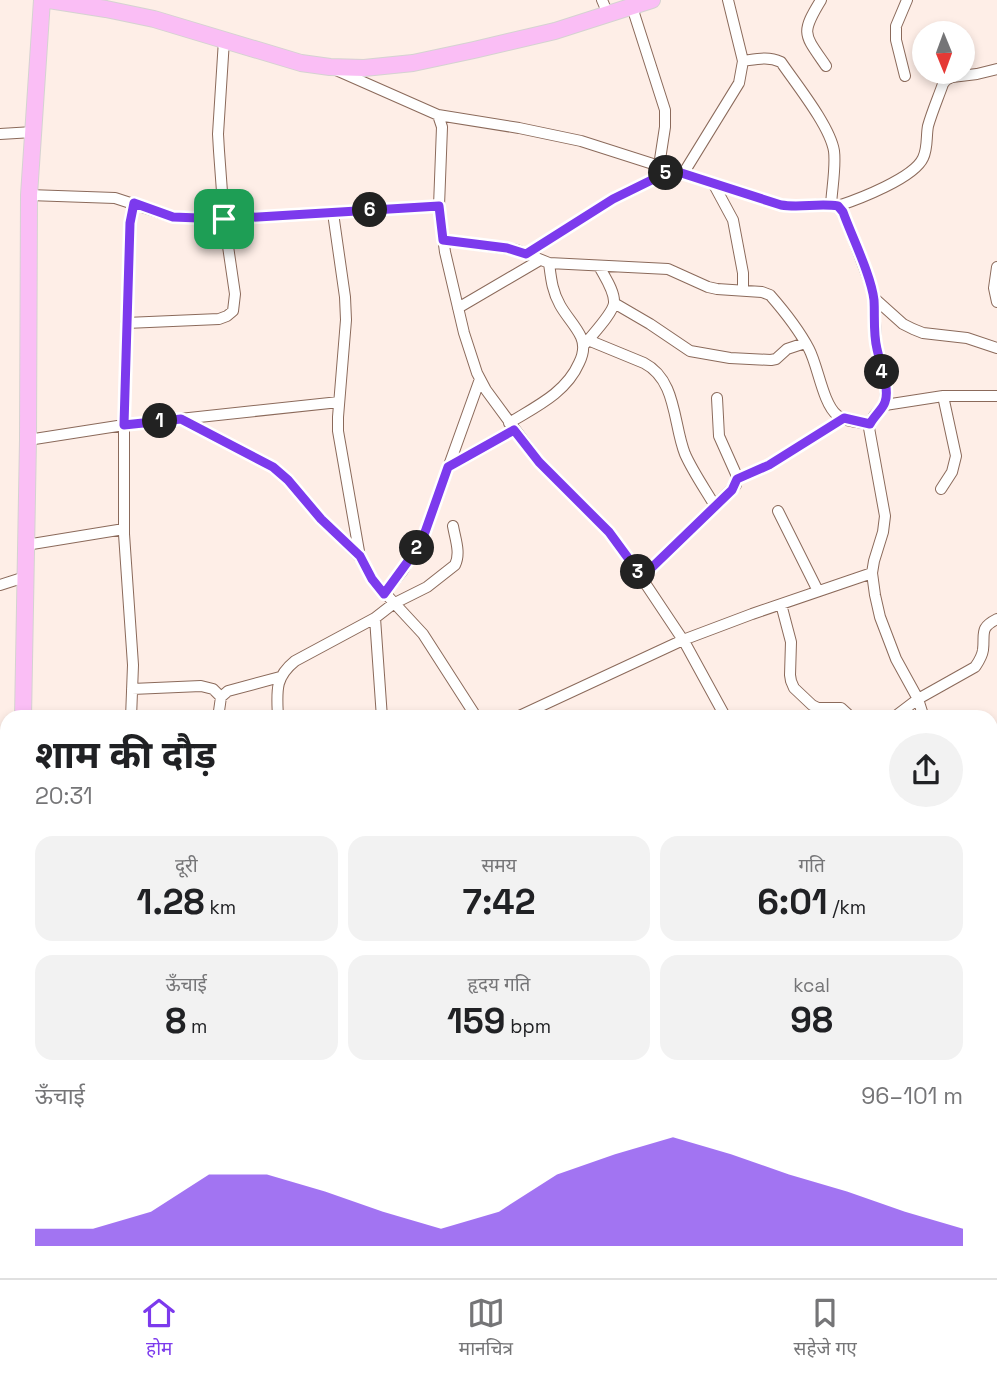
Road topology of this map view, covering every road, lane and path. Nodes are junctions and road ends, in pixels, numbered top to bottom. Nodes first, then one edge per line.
1 (42, 0) edge
2 (49, 0) edge
3 (652, 0) edge
4 (729, 0) edge
5 (821, 0) edge
6 (907, 0) edge
7 (107, 4) edge
8 (605, 7) edge
9 (632, 7) junction
10 (224, 40) junction
11 (743, 61) junction
12 (826, 66) dead end
13 (330, 67) junction
14 (997, 69) edge
15 (905, 76) dead end
16 (438, 115) junction
17 (33, 132) junction
18 (0, 134) edge
19 (659, 166) junction
20 (678, 172) junction
21 (713, 183) junction
22 (29, 195) junction
23 (134, 203) junction
24 (439, 206) junction
25 (835, 206) junction
26 (333, 213) junction
27 (224, 219) junction
28 (443, 240) junction
29 (526, 254) junction
30 (545, 261) junction
31 (599, 266) junction
32 (997, 267) edge
33 (743, 291) junction
34 (874, 298) junction
35 (997, 302) edge
36 (614, 303) junction
37 (458, 308) junction
38 (126, 324) junction
39 (586, 343) junction
40 (805, 343) junction
41 (997, 348) edge
42 (480, 379) junction
43 (943, 396) junction
44 (997, 396) edge
45 (717, 398) dead end
46 (339, 402) junction
47 (885, 405) junction
48 (844, 418) junction
49 (181, 419) junction
50 (870, 424) junction
51 (124, 425) junction
52 (512, 426) junction
53 (27, 439) junction
54 (448, 467) junction
55 (737, 479) junction
56 (941, 489) dead end
57 (715, 506) junction
58 (778, 511) dead end
59 (453, 526) dead end
60 (124, 528) junction
61 (26, 545) junction
62 (360, 556) junction
63 (873, 573) junction
64 (25, 577) junction
65 (642, 577) junction
66 (0, 584) edge
67 (818, 591) junction
68 (384, 594) junction
69 (393, 604) junction
70 (780, 604) junction
71 (374, 618) junction
72 (997, 619) edge
73 (684, 640) junction
74 (280, 677) junction
75 (132, 690) junction
76 (221, 697) junction
77 (918, 699) junction
78 (23, 710) edge
79 (131, 710) edge
80 (219, 710) edge
81 (278, 710) edge
82 (381, 710) edge
83 (472, 710) edge
84 (532, 710) edge
85 (720, 710) edge
86 (843, 710) edge
87 (904, 710) edge
88 (921, 710) edge

1 - 17 main road
2 - 7 main road
3 - 9 main road
4 - 11 street
5 - 12 street
6 - 15 street
7 - 10 main road
8 - 9 main road
8 - 13 main road
9 - 19 street
10 - 13 main road
10 - 27 street
11 - 20 street
11 - 25 street
13 - 16 street
14 - 25 street
16 - 19 street
16 - 24 street
17 - 18 street
17 - 22 main road
19 - 20 street
20 - 21 street
20 - 29 street
21 - 25 street
21 - 33 street
22 - 23 street
22 - 53 main road
23 - 27 street
23 - 38 street
24 - 26 street
24 - 28 street
25 - 34 street
26 - 27 street
26 - 46 street
27 - 38 street
28 - 29 street
28 - 37 street
29 - 30 street
30 - 31 street
30 - 37 street
30 - 39 street
31 - 33 street
31 - 36 street
32 - 35 street
33 - 40 street
34 - 41 street
34 - 47 street
36 - 39 street
36 - 40 street
37 - 42 street
38 - 51 street
39 - 52 street
39 - 57 street
40 - 48 street
42 - 52 street
42 - 54 street
43 - 44 street
43 - 47 street
43 - 56 street
45 - 55 street
46 - 49 street
46 - 62 street
47 - 50 street
48 - 50 street
48 - 55 street
49 - 51 street
49 - 62 street
50 - 63 street
51 - 53 street
51 - 60 street
52 - 54 street
52 - 65 street
53 - 61 main road
54 - 68 street
55 - 57 street
57 - 65 street
58 - 67 street
59 - 69 street
60 - 61 street
60 - 75 street
61 - 64 main road
62 - 68 street
63 - 67 street
63 - 77 street
64 - 66 street
64 - 78 main road
65 - 73 street
67 - 70 street
68 - 69 street
69 - 71 street
69 - 83 street
70 - 73 street
70 - 86 street
71 - 74 street
71 - 82 street
72 - 77 street
73 - 84 street
73 - 85 street
74 - 76 street
74 - 81 street
75 - 76 street
75 - 79 street
76 - 80 street
77 - 87 street
77 - 88 street

